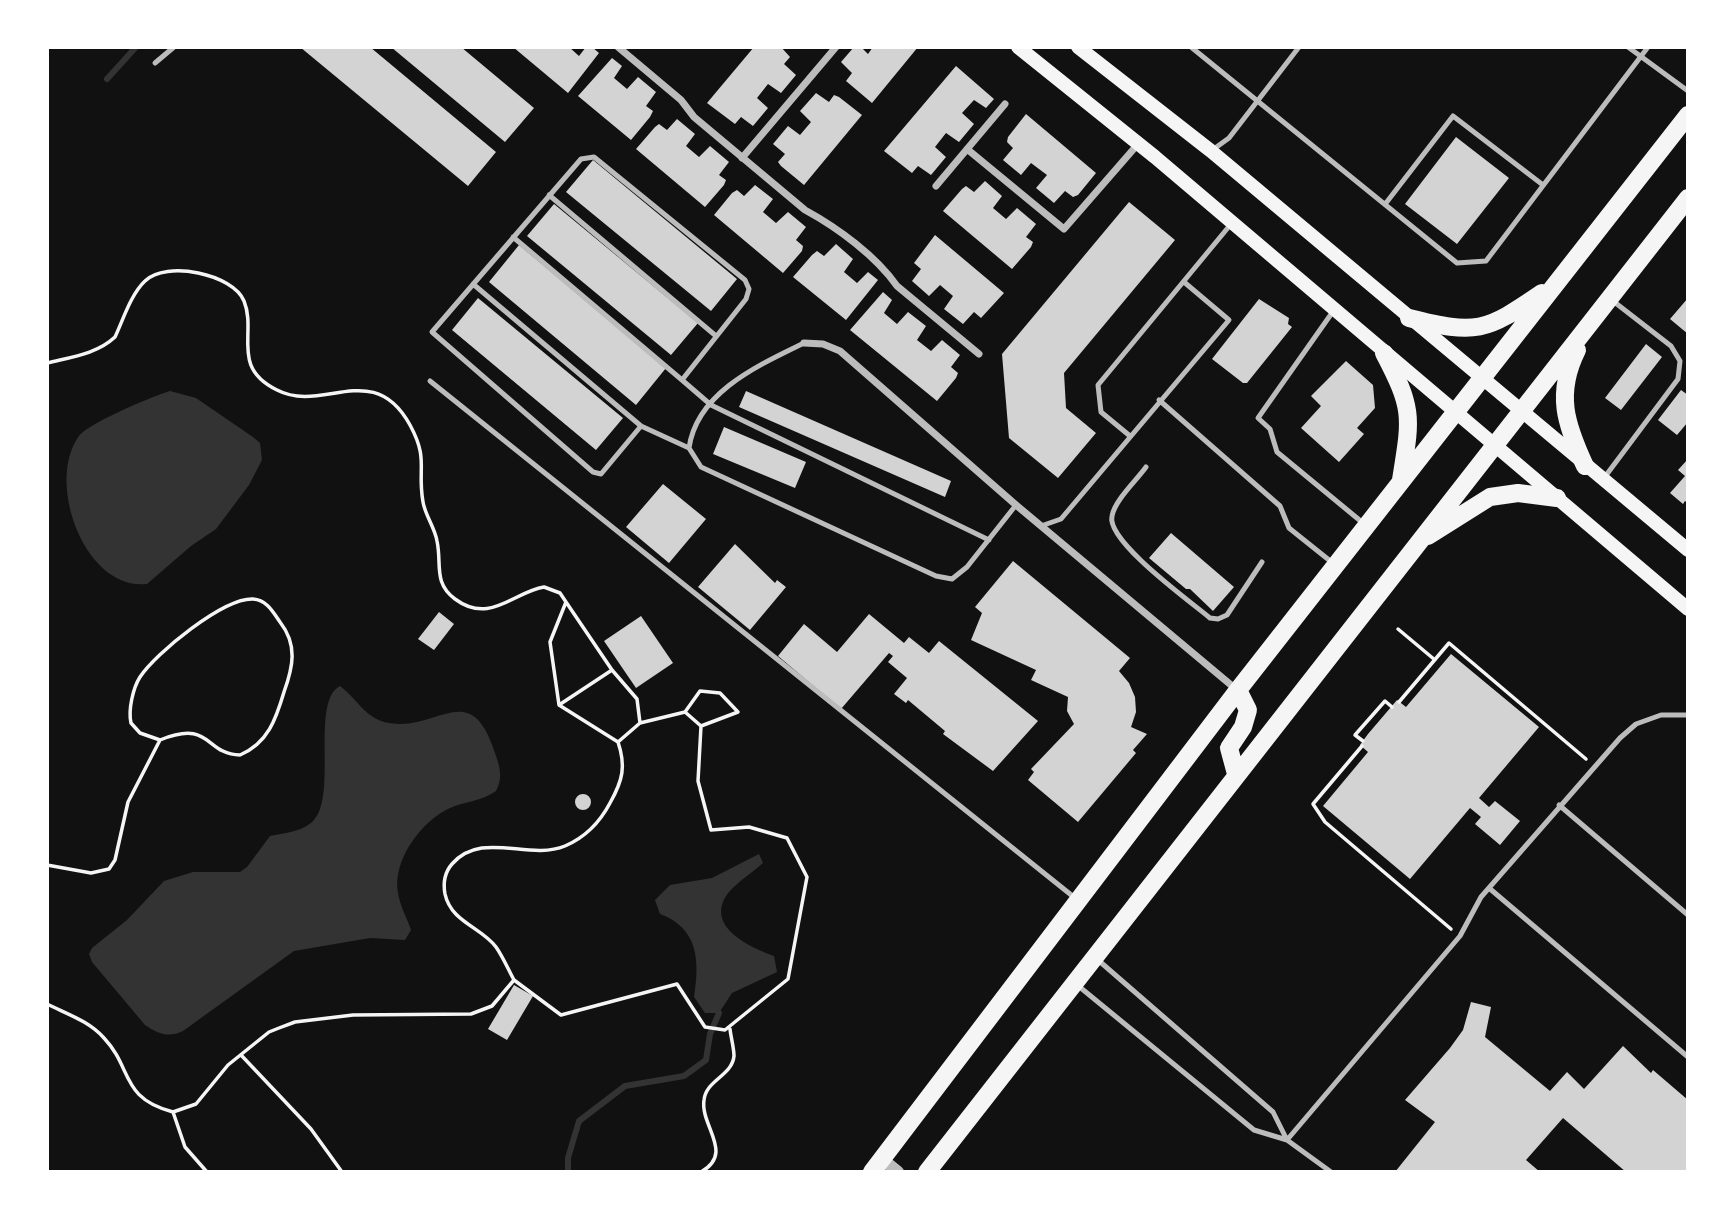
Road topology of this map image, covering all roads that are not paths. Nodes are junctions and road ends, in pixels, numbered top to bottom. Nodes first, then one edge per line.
1 (174, 47) edge
2 (618, 47) edge
3 (836, 47) edge
4 (1018, 47) edge
5 (1077, 47) edge
6 (1191, 47) edge
7 (1298, 47) edge
8 (1628, 47) edge
9 (1648, 47) edge
10 (1640, 57) junction
11 (155, 64) dead end
12 (1688, 91) edge
13 (1257, 101) junction
14 (1005, 104) dead end
15 (1688, 115) edge
16 (1138, 144) junction
17 (967, 149) junction
18 (1211, 150) junction
19 (742, 158) junction
20 (1543, 185) junction
21 (936, 186) dead end
22 (549, 195) junction
23 (1688, 198) edge
24 (1386, 203) junction
25 (1231, 224) junction
26 (513, 237) junction
27 (1560, 281) junction
28 (1184, 282) junction
29 (473, 284) junction
30 (1610, 299) junction
31 (1334, 310) junction
32 (1409, 318) junction
33 (1592, 321) junction
34 (716, 336) junction
35 (804, 343) joint
36 (1384, 353) junction
37 (978, 354) dead end
38 (1481, 379) junction
39 (682, 380) junction
40 (430, 381) dead end
41 (1159, 400) junction
42 (711, 405) junction
43 (1521, 411) junction
44 (1455, 413) junction
45 (641, 426) junction
46 (1130, 436) junction
47 (1494, 445) junction
48 (689, 448) junction
49 (1585, 466) junction
50 (1146, 467) dead end
51 (1602, 480) junction
52 (1401, 483) junction
53 (1557, 498) junction
54 (1016, 505) junction
55 (1366, 525) junction
56 (1041, 526) junction
57 (989, 540) junction
58 (1419, 541) junction
59 (1688, 550) edge
60 (1262, 562) dead end
61 (1336, 565) junction
62 (1688, 609) edge
63 (1238, 690) junction
64 (1688, 715) edge
65 (1236, 774) junction
66 (1559, 805) junction
67 (1489, 888) junction
68 (1078, 900) junction
69 (1688, 915) edge
70 (1094, 956) junction
71 (1073, 982) junction
72 (1688, 1057) edge
73 (1287, 1140) junction
74 (877, 1165) edge
75 (898, 1172) edge
76 (927, 1172) edge
77 (1331, 1172) edge

1 - 11 lane
2 - 19 street
3 - 19 street
4 - 16 main road
5 - 18 main road
6 - 13 lane
7 - 13 lane
8 - 10 lane
9 - 10 lane
10 - 12 lane
10 - 20 lane
13 - 18 lane
13 - 24 lane
14 - 17 street
15 - 27 main road
16 - 17 street
16 - 25 main road
17 - 21 street
18 - 32 main road
19 - 37 street
20 - 24 lane
20 - 24 lane
22 - 26 lane
22 - 34 lane
22 - 34 lane
23 - 30 main road
25 - 28 lane
25 - 31 main road
26 - 29 lane
26 - 39 lane
27 - 32 main road
27 - 38 main road
28 - 41 lane
28 - 46 lane
29 - 45 lane
29 - 45 lane
30 - 33 main road
30 - 51 lane
31 - 36 main road
31 - 55 lane
32 - 38 main road
33 - 43 main road
33 - 49 main road
34 - 39 lane
35 - 42 lane
35 - 54 street
36 - 44 main road
36 - 52 main road
38 - 43 main road
38 - 44 main road
39 - 42 lane
40 - 68 lane
41 - 46 lane
41 - 61 lane
42 - 48 lane
42 - 57 lane
43 - 47 main road
43 - 49 main road
44 - 47 main road
44 - 52 main road
45 - 48 lane
46 - 56 lane
47 - 53 main road
47 - 58 main road
48 - 57 lane
49 - 51 main road
50 - 60 lane
51 - 59 main road
52 - 55 main road
53 - 58 main road
53 - 62 main road
54 - 56 street
54 - 57 lane
55 - 61 main road
56 - 63 street
58 - 65 main road
61 - 63 main road
63 - 65 main road
63 - 68 main road
64 - 66 lane
65 - 70 main road
66 - 67 lane
66 - 69 lane
67 - 72 lane
67 - 73 lane
68 - 74 main road
70 - 71 main road
70 - 73 lane
71 - 73 lane
71 - 76 main road
73 - 77 lane
74 - 75 street

